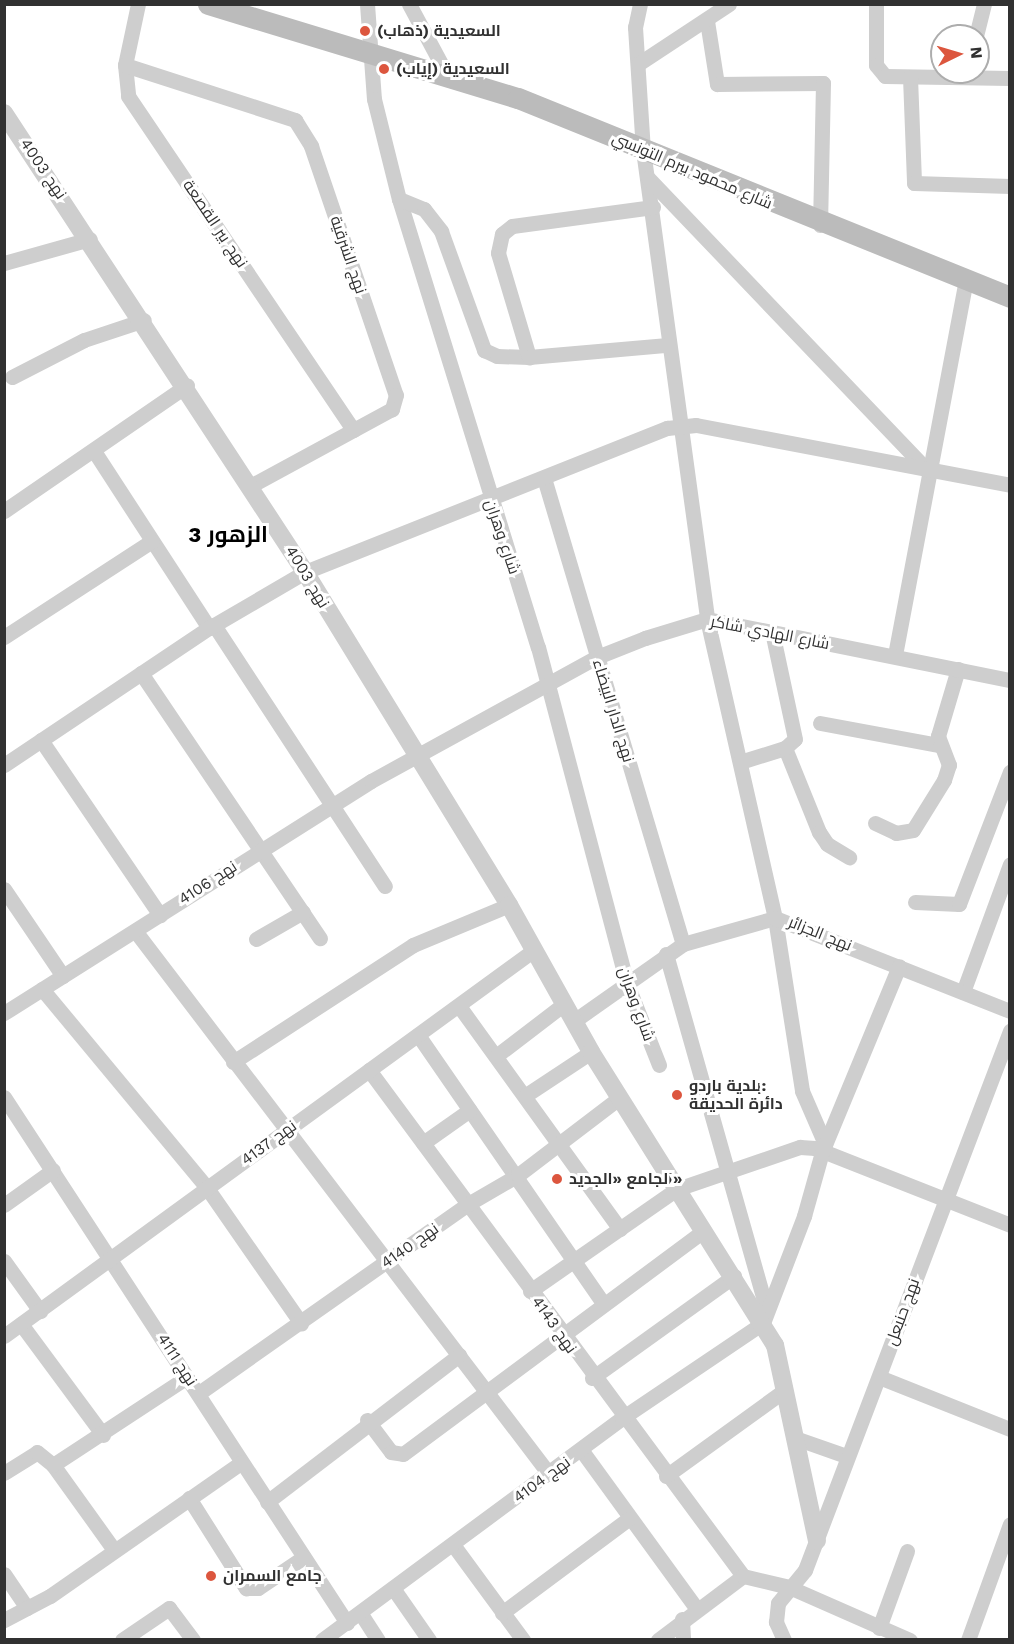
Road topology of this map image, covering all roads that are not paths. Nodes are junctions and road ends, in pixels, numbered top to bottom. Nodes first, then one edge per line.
1 (138, 4) edge
2 (208, 4) edge
3 (367, 4) edge
4 (409, 4) edge
5 (640, 4) edge
6 (729, 4) edge
7 (876, 4) edge
8 (984, 4) edge
9 (242, 10) edge
10 (707, 21) junction
11 (979, 24) edge
12 (371, 54) junction
13 (638, 64) junction
14 (125, 65) junction
15 (447, 75) junction
16 (990, 76) edge
17 (930, 77) edge
18 (910, 78) junction
19 (1010, 78) edge
20 (6, 119) edge
21 (643, 150) junction
22 (648, 178) junction
23 (1010, 186) edge
24 (399, 199) junction
25 (653, 207) junction
26 (820, 225) junction
27 (90, 239) junction
28 (4, 263) edge
29 (966, 281) junction
30 (1010, 297) edge
31 (144, 320) junction
32 (667, 345) junction
33 (529, 357) junction
34 (7, 375) edge
35 (187, 385) junction
36 (679, 425) junction
37 (353, 430) junction
38 (94, 451) junction
39 (928, 469) junction
40 (543, 478) junction
41 (1010, 485) edge
42 (250, 486) junction
43 (488, 500) junction
44 (4, 511) edge
45 (152, 541) junction
46 (305, 572) junction
47 (707, 619) junction
48 (211, 627) junction
49 (771, 632) junction
50 (4, 637) edge
51 (895, 655) junction
52 (597, 657) junction
53 (958, 669) junction
54 (141, 673) junction
55 (1010, 680) edge
56 (545, 686) junction
57 (820, 723) dead end
58 (42, 740) junction
59 (939, 745) junction
60 (785, 748) junction
61 (414, 756) junction
62 (740, 762) junction
63 (4, 765) edge
64 (1010, 772) edge
65 (330, 805) junction
66 (875, 823) dead end
67 (261, 848) junction
68 (849, 857) dead end
69 (1010, 864) edge
70 (385, 886) dead end
71 (4, 889) edge
72 (915, 902) dead end
73 (508, 905) junction
74 (303, 912) junction
75 (160, 915) junction
76 (775, 918) junction
77 (136, 932) junction
78 (320, 938) dead end
79 (256, 939) dead end
80 (683, 944) junction
81 (534, 950) junction
82 (666, 954) junction
83 (899, 966) junction
84 (63, 976) junction
85 (627, 984) junction
86 (42, 989) junction
87 (963, 992) junction
88 (564, 1004) junction
89 (459, 1006) junction
90 (1010, 1011) edge
91 (4, 1013) edge
92 (574, 1021) junction
93 (1010, 1031) edge
94 (418, 1035) junction
95 (591, 1052) junction
96 (496, 1056) junction
97 (233, 1062) junction
98 (658, 1065) dead end
99 (369, 1070) junction
100 (526, 1095) junction
101 (4, 1097) edge
102 (619, 1098) junction
103 (470, 1110) junction
104 (286, 1130) junction
105 (559, 1142) junction
106 (423, 1143) junction
107 (823, 1148) junction
108 (725, 1168) junction
109 (53, 1170) junction
110 (518, 1175) junction
111 (207, 1188) junction
112 (677, 1189) junction
113 (945, 1199) junction
114 (4, 1204) edge
115 (468, 1204) junction
116 (1010, 1225) edge
117 (620, 1229) junction
118 (703, 1231) junction
119 (112, 1259) junction
120 (4, 1261) edge
121 (576, 1261) junction
122 (384, 1264) junction
123 (734, 1276) junction
124 (530, 1291) junction
125 (603, 1303) junction
126 (40, 1311) junction
127 (765, 1317) junction
128 (301, 1323) junction
129 (21, 1324) junction
130 (560, 1334) junction
131 (4, 1336) edge
132 (459, 1354) junction
133 (187, 1377) junction
134 (879, 1377) junction
135 (592, 1378) junction
136 (785, 1390) junction
137 (487, 1392) junction
138 (199, 1393) junction
139 (622, 1418) junction
140 (367, 1420) junction
141 (1010, 1429) edge
142 (103, 1435) junction
143 (795, 1438) junction
144 (582, 1451) junction
145 (846, 1456) junction
146 (241, 1463) junction
147 (53, 1465) junction
148 (4, 1473) edge
149 (549, 1474) junction
150 (666, 1476) junction
151 (189, 1498) junction
152 (267, 1502) junction
153 (628, 1518) junction
154 (1010, 1524) edge
155 (817, 1541) junction
156 (454, 1546) junction
157 (114, 1550) junction
158 (907, 1551) dead end
159 (304, 1557) junction
160 (4, 1574) edge
161 (743, 1576) junction
162 (789, 1587) junction
163 (395, 1591) junction
164 (27, 1608) junction
165 (696, 1608) junction
166 (502, 1613) junction
167 (354, 1619) junction
168 (4, 1620) edge
169 (682, 1620) junction
170 (879, 1628) junction
171 (329, 1637) edge
172 (122, 1640) edge
173 (193, 1640) edge
174 (378, 1640) edge
175 (429, 1640) edge
176 (523, 1640) edge
177 (658, 1640) edge
178 (683, 1640) edge
179 (784, 1640) edge
180 (910, 1640) edge
181 (968, 1640) edge

1 - 14 street, نهج بير القصعة
2 - 9 main road, شارع محمود بيرم التونسي
3 - 12 street, شارع وهران
4 - 15 street
5 - 13 street
6 - 10 street
7 - 18 street
8 - 11 street
9 - 12 main road, شارع محمود بيرم التونسي
10 - 13 street
10 - 26 street
12 - 15 main road, شارع محمود بيرم التونسي
12 - 24 street, شارع وهران
13 - 21 street
14 - 37 street, نهج بير القصعة
14 - 37 street, نهج الشرقية
15 - 21 main road, شارع محمود بيرم التونسي
16 - 19 street
17 - 18 street
18 - 23 street
20 - 27 street, نهج 4003
21 - 22 street
21 - 26 main road, شارع محمود بيرم التونسي
22 - 25 street
22 - 39 street
24 - 33 street
24 - 43 street, شارع وهران
25 - 32 street
25 - 33 street
26 - 29 main road, شارع محمود بيرم التونسي
27 - 28 street
27 - 31 street, نهج 4003
29 - 30 main road, شارع محمود بيرم التونسي
29 - 39 street
31 - 34 street
31 - 35 street, نهج 4003
32 - 33 street
32 - 36 street
35 - 38 street
35 - 42 street, نهج 4003
36 - 39 street
36 - 40 street
36 - 47 street
37 - 42 street, نهج الشرقية
38 - 44 street
38 - 45 street
39 - 41 street
39 - 51 street
40 - 43 street
40 - 52 street, نهج الدار البيضاء
42 - 46 street, نهج 4003
43 - 46 street
43 - 56 street, شارع وهران
45 - 48 street
45 - 50 street
46 - 48 street
46 - 61 street, نهج 4003
47 - 49 street, شارع الهادي شاكر
47 - 52 street, شارع الهادي شاكر
47 - 62 street
48 - 54 street
48 - 65 street
49 - 51 street, شارع الهادي شاكر
49 - 60 street
51 - 53 street, شارع الهادي شاكر
52 - 56 street, شارع الهادي شاكر
52 - 80 street, نهج الدار البيضاء
53 - 55 street, شارع الهادي شاكر
53 - 59 street
54 - 58 street
54 - 67 street
56 - 61 street, شارع الهادي شاكر
56 - 85 street, شارع وهران
57 - 59 street
58 - 63 street
58 - 75 street
59 - 66 street
60 - 62 street
60 - 68 street
61 - 65 street, نهج 4106
61 - 73 street, نهج 4003
62 - 76 street
64 - 72 street
65 - 67 street, نهج 4106
65 - 70 street
67 - 74 street
67 - 75 street, نهج 4106
69 - 87 street
71 - 84 street
73 - 81 street, نهج 4003
73 - 97 street
74 - 78 street
74 - 79 street
75 - 77 street, نهج 4106
76 - 80 street, نهج الجزائر
76 - 83 street, نهج الجزائر
76 - 107 street
77 - 84 street, نهج 4106
77 - 97 street
80 - 82 street, نهج الجزائر
81 - 88 street, نهج 4003
81 - 89 street, نهج 4137
82 - 85 street, نهج الجزائر
82 - 108 street
83 - 87 street, نهج الجزائر
83 - 107 street
84 - 86 street, نهج 4106
85 - 92 street, نهج الجزائر
85 - 98 street, شارع وهران
86 - 91 street, نهج 4106
86 - 111 street
87 - 90 street, نهج الجزائر
88 - 92 street, نهج 4003
88 - 96 street
89 - 94 street, نهج 4137
89 - 96 street
92 - 95 street, نهج 4003
93 - 113 street, نهج حنبعل
94 - 99 street, نهج 4137
94 - 103 street
95 - 100 street
95 - 102 street, نهج 4003
96 - 100 street
97 - 104 street
99 - 104 street, نهج 4137
99 - 106 street, نهج 4143
100 - 105 street
101 - 109 street, نهج 4111
102 - 105 street, نهج 4140
102 - 112 street, نهج 4003
103 - 106 street
103 - 110 street
104 - 111 street, نهج 4137
104 - 122 street
105 - 110 street, نهج 4140
105 - 117 street
106 - 115 street, نهج 4143
107 - 108 street
107 - 113 street
107 - 127 street
108 - 112 street
108 - 127 street
109 - 114 street
109 - 119 street, نهج 4111
110 - 115 street, نهج 4140
110 - 121 street
111 - 119 street, نهج 4137
111 - 128 street
112 - 117 street
112 - 118 street, نهج 4003
113 - 116 street
113 - 134 street, نهج حنبعل
115 - 122 street, نهج 4140
115 - 124 street, نهج 4143
117 - 121 street
118 - 123 street, نهج 4003
118 - 125 street
119 - 126 street, نهج 4137
119 - 133 street, نهج 4111
120 - 126 street
121 - 124 street
121 - 125 street
122 - 128 street, نهج 4140
122 - 132 street
123 - 127 street, نهج 4003
123 - 135 street
124 - 130 street, نهج 4143
125 - 130 street
126 - 129 street, نهج 4137
127 - 136 street, نهج 4003
127 - 139 street, نهج 4104
128 - 138 street, نهج 4140
129 - 131 street, نهج 4137
129 - 142 street
130 - 135 street, نهج 4143
130 - 137 street
132 - 137 street
132 - 140 street
133 - 138 street, نهج 4111
133 - 142 street
134 - 141 street
134 - 145 street, نهج حنبعل
135 - 139 street, نهج 4143
136 - 143 street, نهج 4003
136 - 150 street
137 - 140 street
137 - 149 street
138 - 146 street, نهج 4111
139 - 144 street, نهج 4104
139 - 150 street, نهج 4143
140 - 152 street
142 - 147 street
143 - 145 street
143 - 155 street, نهج 4003
144 - 149 street, نهج 4104
144 - 153 street
145 - 155 street, نهج حنبعل
146 - 151 street
146 - 152 street, نهج 4111
147 - 148 street
147 - 157 street
149 - 156 street, نهج 4104
150 - 161 street, نهج 4143
151 - 157 street
151 - 159 street
152 - 159 street, نهج 4111
153 - 165 street
153 - 166 street
154 - 181 street
155 - 162 street, نهج حنبعل
156 - 163 street, نهج 4104
156 - 166 street
157 - 164 street
158 - 170 street
159 - 167 street, نهج 4111
160 - 164 street
161 - 162 street
161 - 165 street
162 - 170 street
162 - 179 street, نهج حنبعل
163 - 167 street, نهج 4104
163 - 175 street
164 - 168 street
165 - 169 street
166 - 176 street
167 - 171 street, نهج 4104
167 - 174 street, نهج 4111
169 - 177 street
169 - 178 street
170 - 180 street
172 - 173 street

